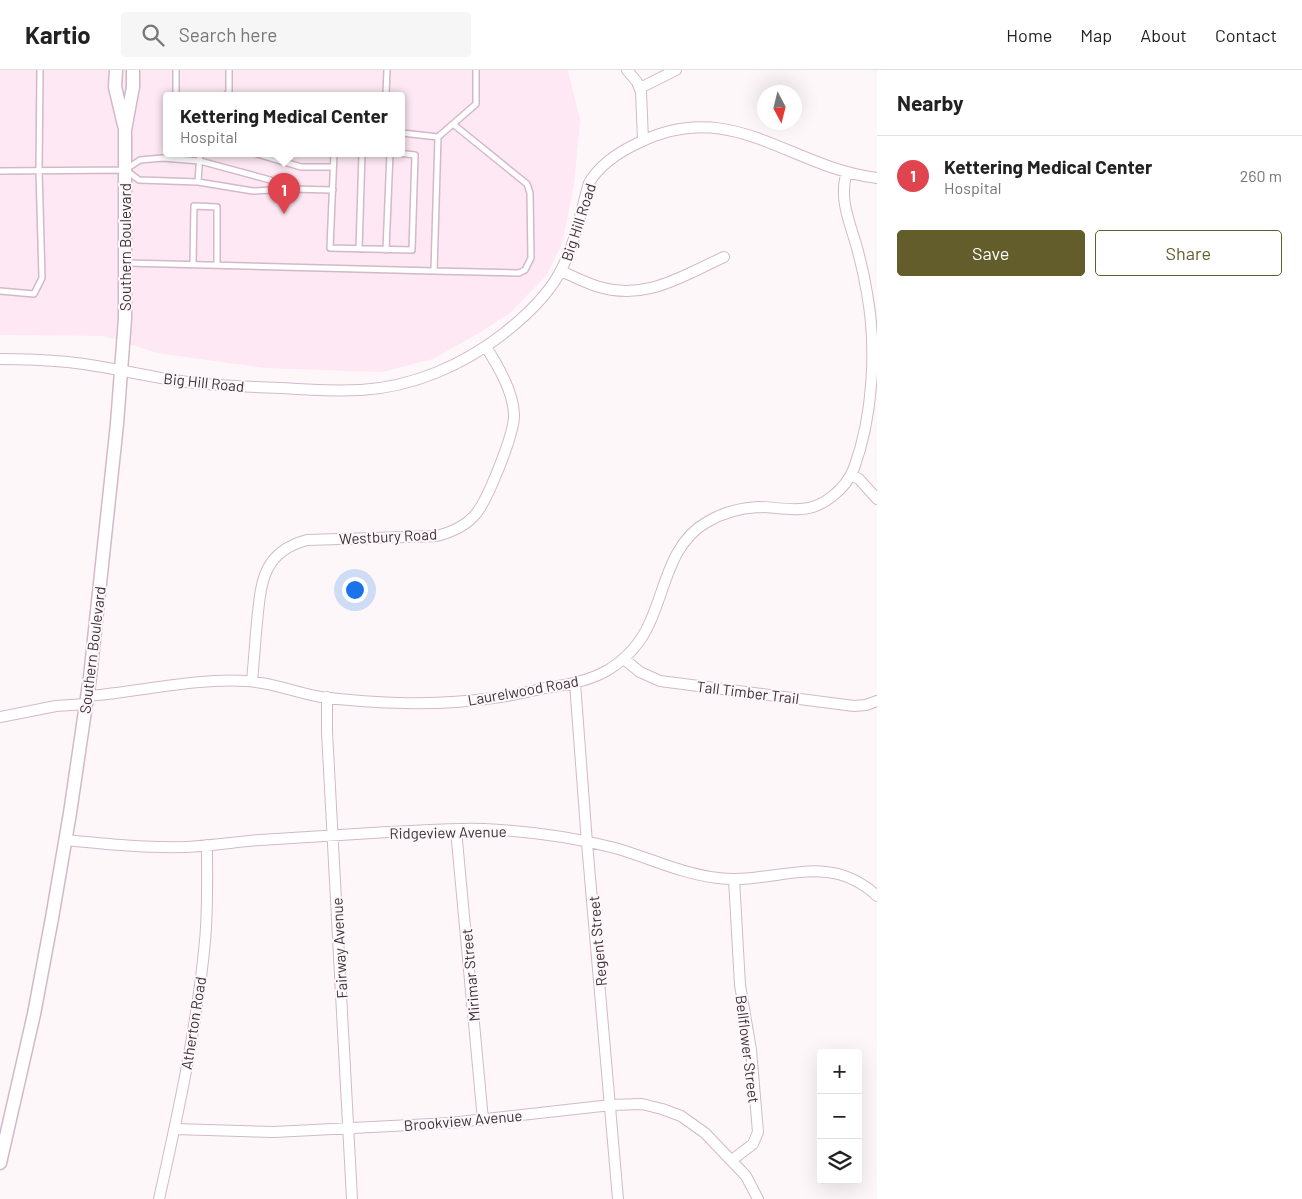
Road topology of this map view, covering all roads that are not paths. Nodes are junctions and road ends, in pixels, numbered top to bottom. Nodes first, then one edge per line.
1 (40, 70) edge
2 (116, 70) edge
3 (133, 70) edge
4 (176, 70) edge
5 (229, 70) edge
6 (387, 70) edge
7 (476, 70) edge
8 (627, 70) edge
9 (676, 70) edge
10 (640, 88) junction
11 (176, 92) edge
12 (228, 92) edge
13 (386, 92) edge
14 (453, 124) junction
15 (125, 130) junction
16 (405, 133) edge
17 (438, 137) junction
18 (643, 140) junction
19 (405, 154) edge
20 (268, 157) edge
21 (334, 157) edge
22 (362, 157) edge
23 (390, 157) edge
24 (200, 160) junction
25 (333, 168) junction
26 (39, 170) junction
27 (125, 170) junction
28 (0, 171) edge
29 (847, 172) junction
30 (877, 178) edge
31 (198, 182) junction
32 (290, 189) junction
33 (332, 190) junction
34 (359, 249) junction
35 (386, 250) junction
36 (724, 257) dead end
37 (126, 262) junction
38 (193, 264) junction
39 (217, 265) junction
40 (434, 271) junction
41 (561, 271) junction
42 (0, 291) edge
43 (486, 347) junction
44 (0, 359) edge
45 (121, 371) junction
46 (851, 475) junction
47 (877, 499) edge
48 (624, 659) junction
49 (252, 681) junction
50 (575, 683) junction
51 (327, 697) junction
52 (86, 700) junction
53 (877, 701) edge
54 (0, 717) edge
55 (456, 830) junction
56 (333, 835) junction
57 (66, 840) junction
58 (587, 842) junction
59 (208, 845) junction
60 (734, 879) junction
61 (877, 896) edge
62 (611, 1105) junction
63 (5, 1114) edge
64 (483, 1120) junction
65 (175, 1129) junction
66 (348, 1129) junction
67 (732, 1160) junction
68 (0, 1163) edge
69 (159, 1199) edge
70 (352, 1199) edge
71 (618, 1199) edge
72 (758, 1199) edge

1 - 26 lane
2 - 15 street, Southern Boulevard
3 - 15 street, Southern Boulevard
4 - 11 lane
5 - 12 lane
6 - 13 lane
7 - 14 lane
8 - 10 street
9 - 10 street
10 - 18 street
14 - 17 lane
14 - 40 lane
15 - 27 street, Southern Boulevard
16 - 17 lane
17 - 40 lane
18 - 29 street, Big Hill Road
18 - 41 street, Big Hill Road
19 - 35 lane
20 - 25 lane
21 - 25 lane
22 - 34 lane
23 - 35 lane
24 - 27 lane
24 - 31 lane
24 - 32 lane
25 - 33 lane
26 - 27 lane
26 - 28 lane
26 - 42 lane
27 - 31 lane
27 - 37 street, Southern Boulevard
29 - 30 street, Big Hill Road
29 - 46 street, Laurelwood Road
31 - 32 lane
32 - 33 lane
33 - 34 lane
34 - 35 lane
36 - 41 street
37 - 38 lane
37 - 45 street, Southern Boulevard
38 - 39 lane
38 - 39 lane
39 - 40 lane
41 - 43 street, Big Hill Road
43 - 45 street, Big Hill Road
43 - 49 street, Westbury Road
44 - 45 street, Big Hill Road
45 - 52 street, Southern Boulevard
46 - 47 street
46 - 48 street, Laurelwood Road
48 - 50 street, Laurelwood Road
48 - 53 street, Tall Timber Trail
49 - 51 street, Laurelwood Road
49 - 52 street, Laurelwood Road
50 - 51 street, Laurelwood Road
50 - 58 street, Regent Street
51 - 56 street, Fairway Avenue
52 - 54 street, Laurelwood Road
52 - 57 street, Southern Boulevard
55 - 56 street, Ridgeview Avenue
55 - 58 street, Ridgeview Avenue
55 - 64 street, Mirimar Street
56 - 59 street, Ridgeview Avenue
56 - 66 street, Fairway Avenue
57 - 59 street, Ridgeview Avenue
57 - 63 street, Southern Boulevard
58 - 60 street, Ridgeview Avenue
58 - 62 street, Regent Street
59 - 65 street, Atherton Road
60 - 61 street, Ridgeview Avenue
60 - 67 street, Bellflower Street
62 - 64 street, Brookview Avenue
62 - 67 street, Brookview Avenue
62 - 71 street, Regent Street
63 - 68 street, Southern Boulevard
64 - 66 street, Brookview Avenue
65 - 66 street, Brookview Avenue
65 - 69 street, Atherton Road
66 - 70 street, Fairway Avenue
67 - 72 street

